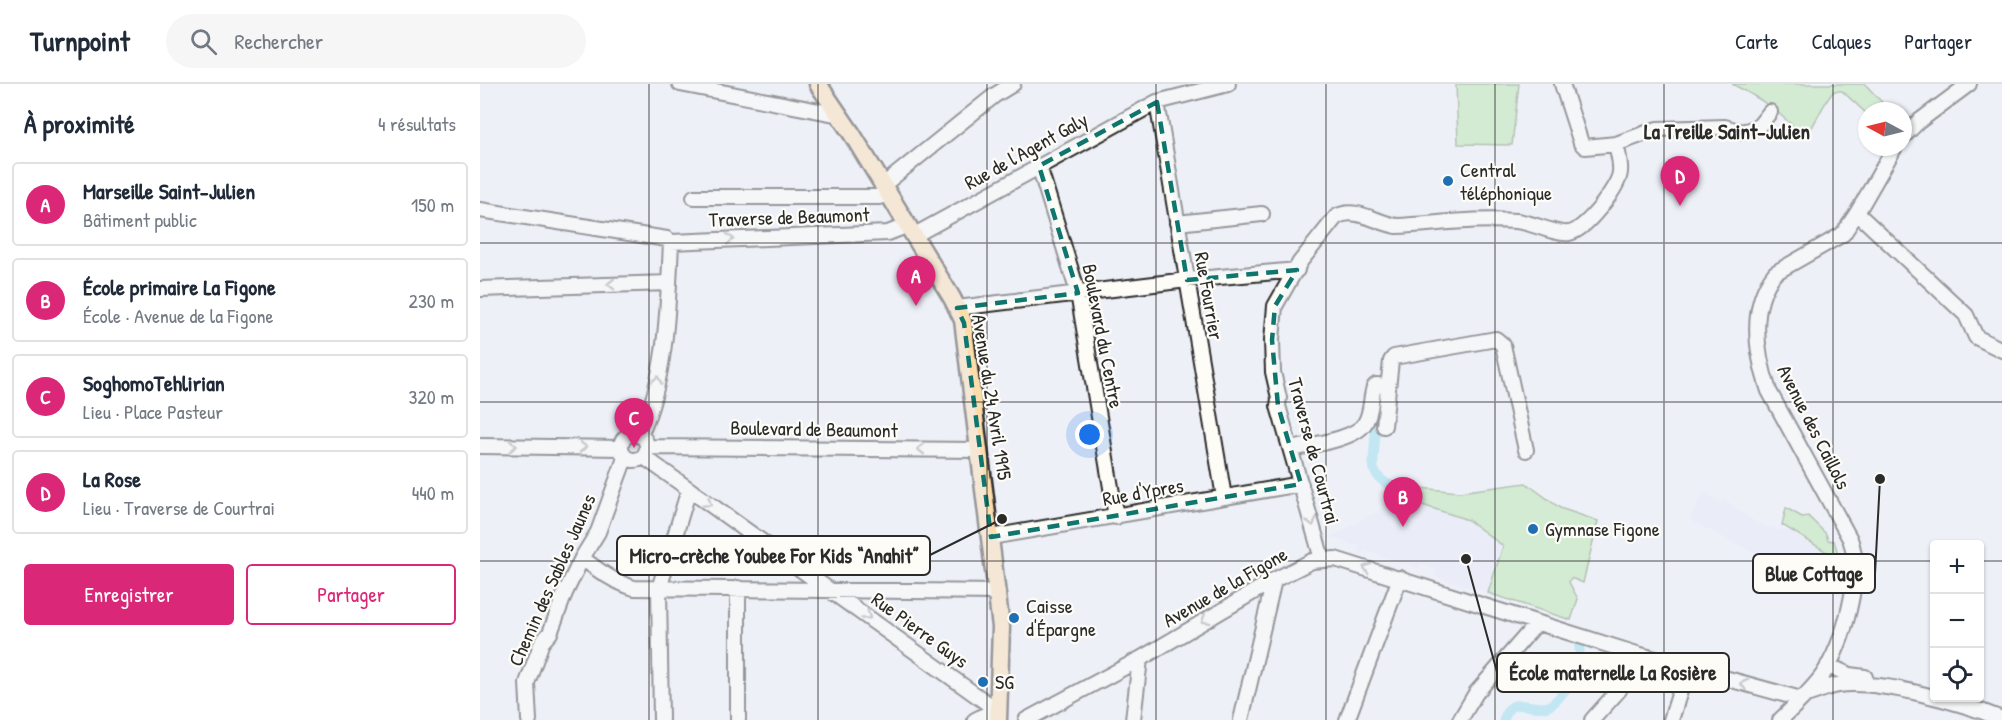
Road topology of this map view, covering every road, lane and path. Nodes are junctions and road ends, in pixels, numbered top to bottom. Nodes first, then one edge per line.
1 (680, 84) edge
2 (818, 84) edge
3 (1013, 84) edge
4 (1228, 84) edge
5 (1562, 84) edge
6 (1970, 84) edge
7 (1157, 102) junction
8 (1770, 112) dead end
9 (840, 115) junction
10 (1912, 128) edge
11 (1616, 144) junction
12 (1890, 156) edge
13 (1039, 166) junction
14 (885, 190) junction
15 (694, 197) dead end
16 (480, 210) edge
17 (1857, 213) junction
18 (1262, 214) dead end
19 (1177, 223) junction
20 (910, 231) junction
21 (671, 242) junction
22 (1297, 270) junction
23 (1186, 280) junction
24 (669, 282) junction
25 (480, 289) edge
26 (1078, 293) junction
27 (957, 308) junction
28 (2002, 350) edge
29 (1382, 386) junction
30 (1384, 426) dead end
31 (480, 446) edge
32 (644, 446) junction
33 (1291, 449) junction
34 (980, 450) junction
35 (1526, 450) dead end
36 (623, 453) junction
37 (1301, 484) junction
38 (689, 489) junction
39 (1224, 497) junction
40 (1116, 517) junction
41 (991, 537) junction
42 (582, 558) junction
43 (1322, 559) junction
44 (1400, 578) junction
45 (1274, 580) junction
46 (738, 588) junction
47 (659, 589) junction
48 (832, 590) junction
49 (998, 592) junction
50 (1537, 623) junction
51 (1637, 654) junction
52 (1140, 659) junction
53 (1828, 665) junction
54 (1688, 669) junction
55 (1930, 688) edge
56 (1803, 697) junction
57 (1978, 702) edge
58 (2002, 710) edge
59 (998, 714) edge
60 (2002, 719) edge
61 (529, 720) edge
62 (661, 720) edge
63 (738, 720) edge
64 (975, 720) edge
65 (1026, 720) edge
66 (1133, 720) edge
67 (1241, 720) edge
68 (1347, 720) edge
69 (1460, 720) edge
70 (1592, 720) edge
71 (1671, 720) edge
72 (1780, 720) edge

1 - 9 street
2 - 9 main road, Avenue du 24 Avril 1915
3 - 14 street
4 - 7 street, Rue de l'Agent Galy
5 - 11 street
6 - 10 street
7 - 13 street, Rue de l'Agent Galy
7 - 19 street, Rue Fourrier
8 - 11 street
9 - 14 main road, Avenue du 24 Avril 1915
11 - 22 street, Traverse de Courtrai
12 - 17 street, Avenue des Caillols
13 - 20 street, Rue de l'Agent Galy
13 - 26 street, Boulevard du Centre
14 - 15 street
14 - 20 main road, Avenue du 24 Avril 1915
16 - 21 street
17 - 28 street
17 - 53 street, Avenue des Caillols
18 - 19 street
19 - 23 street, Rue Fourrier
21 -> 20 street, Traverse de Beaumont
20 - 27 main road, Avenue du 24 Avril 1915
21 - 24 street
22 - 23 street
22 - 33 street, Traverse de Courtrai
23 - 26 street
23 - 39 street, Rue Fourrier
24 -> 25 street
32 -> 24 street
26 - 27 street
26 - 40 street, Boulevard du Centre
27 - 34 main road, Avenue du 24 Avril 1915
29 - 30 street
29 - 33 street
29 - 35 street
31 -> 36 street
34 -> 32 street, Boulevard de Beaumont
32 - 36 street
32 - 36 street
32 - 38 street, Rue Pierre Guys
33 - 37 street, Traverse de Courtrai
34 - 41 main road, Avenue du 24 Avril 1915
36 - 42 street, Chemin des Sables Jaunes
37 - 39 street, Rue d'Ypres
37 -> 43 street, Traverse de Courtrai
38 - 47 street
38 -> 48 street, Rue Pierre Guys
39 - 40 street, Rue d'Ypres
40 - 41 street, Rue d'Ypres
41 - 49 main road, Avenue du 24 Avril 1915
42 - 47 street
42 - 61 street, Chemin des Sables Jaunes
44 -> 43 street, Avenue de la Figone
43 - 45 street, Avenue de la Figone
44 - 50 street, Avenue de la Figone
44 - 68 street
45 -> 52 street, Avenue de la Figone
45 - 67 street
46 - 47 street
46 - 48 street
46 - 63 street
47 - 62 street
48 - 49 street
48 -> 59 street, Rue Pierre Guys
49 - 59 main road, Avenue du 24 Avril 1915
50 - 51 street, Avenue de la Figone
50 - 69 street
51 - 54 street, Avenue de la Figone
51 - 70 street
52 - 65 street, Avenue de la Figone
52 - 66 street
53 - 55 street
53 - 56 street, Avenue des Caillols
56 -> 54 street, Avenue de la Figone
54 - 71 street
56 - 60 street
56 - 72 street, Avenue des Caillols
57 - 58 street
59 - 64 street

